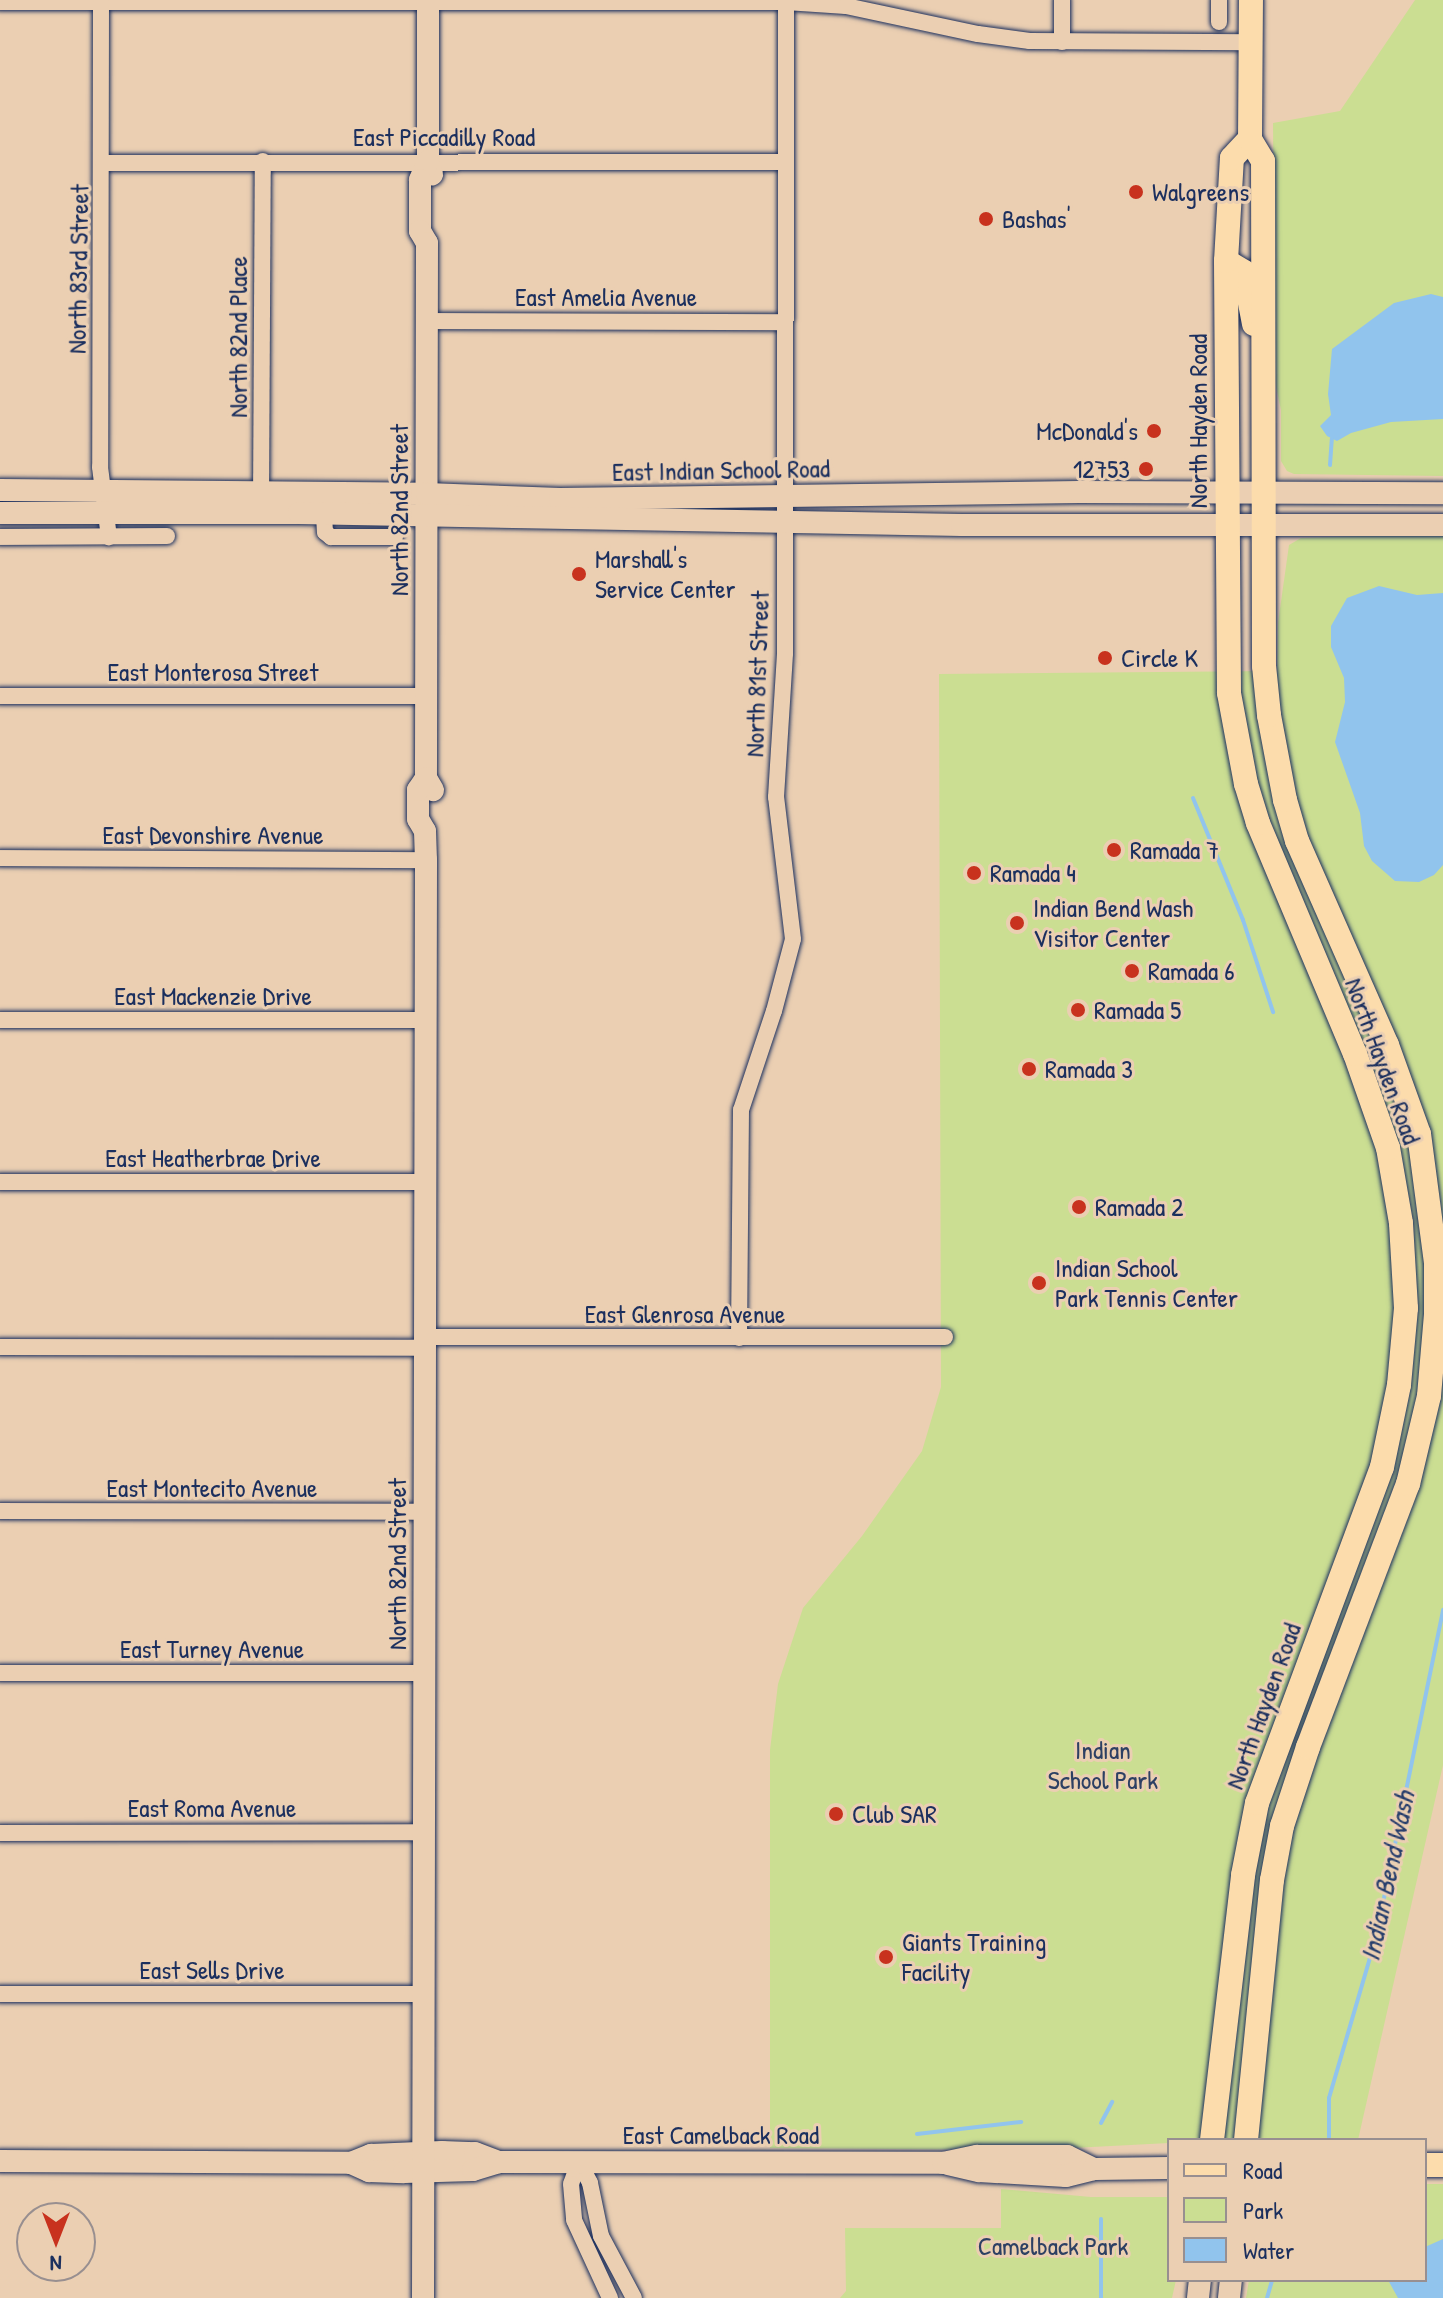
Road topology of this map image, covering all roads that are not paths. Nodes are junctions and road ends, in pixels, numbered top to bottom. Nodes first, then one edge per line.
1 (1062, 0) edge
2 (1219, 0) edge
3 (1251, 0) edge
4 (428, 1) edge
5 (0, 2) edge
6 (101, 2) junction
7 (786, 2) junction
8 (1219, 22) dead end
9 (1062, 42) junction
10 (1251, 42) junction
11 (1250, 139) junction
12 (263, 161) junction
13 (428, 161) junction
14 (785, 162) junction
15 (103, 163) junction
16 (1226, 261) junction
17 (428, 321) junction
18 (785, 322) junction
19 (1265, 361) junction
20 (0, 490) edge
21 (1225, 492) junction
22 (1264, 492) junction
23 (1443, 493) edge
24 (104, 502) junction
25 (261, 502) junction
26 (427, 505) junction
27 (784, 508) junction
28 (0, 513) edge
29 (324, 514) junction
30 (1226, 525) junction
31 (1264, 525) junction
32 (1443, 525) edge
33 (167, 536) dead end
34 (0, 537) edge
35 (109, 537) junction
36 (395, 537) dead end
37 (0, 696) edge
38 (426, 696) junction
39 (0, 858) edge
40 (426, 860) junction
41 (0, 1020) edge
42 (426, 1020) junction
43 (0, 1182) edge
44 (425, 1182) junction
45 (945, 1337) dead end
46 (739, 1338) junction
47 (425, 1342) junction
48 (0, 1347) edge
49 (0, 1511) edge
50 (425, 1512) junction
51 (0, 1673) edge
52 (424, 1673) junction
53 (424, 1832) junction
54 (0, 1833) edge
55 (0, 1994) edge
56 (424, 1994) junction
57 (1212, 2138) edge
58 (1246, 2138) edge
59 (0, 2161) edge
60 (424, 2162) junction
61 (579, 2162) junction
62 (1167, 2168) edge
63 (423, 2298) edge
64 (610, 2298) edge
65 (634, 2298) edge

1 - 9 street
2 - 8 street
3 - 10 main road, North Hayden Road
4 - 6 street
4 - 7 street
4 - 13 main road, North 82nd Street
5 - 6 street
6 - 15 street, North 83rd Street
7 - 9 street
7 - 14 street, North 81st Street
9 - 10 street
10 - 11 main road, North Hayden Road
11 - 16 main road, North Hayden Road
11 - 19 main road, North Hayden Road
12 - 13 street, East Piccadilly Road
12 - 15 street, East Piccadilly Road
12 - 25 street, North 82nd Place
13 - 14 street, East Piccadilly Road
13 - 17 main road, North 82nd Street
14 - 18 street, North 81st Street
15 - 24 street, North 83rd Street
16 - 19 main road
16 - 21 main road, North Hayden Road
17 - 18 street, East Amelia Avenue
17 - 26 main road, North 82nd Street
18 - 27 street, North 81st Street
19 - 22 main road, North Hayden Road
20 - 24 main road, East Indian School Road
21 - 22 main road, East Indian School Road
21 - 27 main road, East Indian School Road
21 - 30 main road, North Hayden Road
22 - 23 main road, East Indian School Road
22 - 31 main road, North Hayden Road
24 - 25 main road, East Indian School Road
24 - 28 main road, East Indian School Road
24 - 35 street, North 83rd Street
25 - 26 main road, East Indian School Road
25 - 29 main road, East Indian School Road
26 - 27 main road, East Indian School Road
26 - 29 main road, East Indian School Road
26 - 38 main road, North 82nd Street
27 - 30 main road, East Indian School Road
27 - 46 street, North 81st Street
29 - 36 street
30 - 31 main road, East Indian School Road
30 - 57 main road, North Hayden Road
31 - 32 main road, East Indian School Road
31 - 58 main road, North Hayden Road
33 - 35 street
34 - 35 street
37 - 38 street, East Monterosa Street
38 - 40 main road, North 82nd Street
39 - 40 street, East Devonshire Avenue
40 - 42 main road, North 82nd Street
41 - 42 street, East Mackenzie Drive
42 - 44 main road, North 82nd Street
43 - 44 street, East Heatherbrae Drive
44 - 47 main road, North 82nd Street
45 - 46 street, East Glenrosa Avenue
46 - 47 street, East Glenrosa Avenue
47 - 48 street, East Glenrosa Avenue
47 - 50 main road, North 82nd Street
49 - 50 street, East Montecito Avenue
50 - 52 main road, North 82nd Street
51 - 52 street, East Turney Avenue
52 - 53 main road, North 82nd Street
53 - 54 street, East Roma Avenue
53 - 56 main road, North 82nd Street
55 - 56 street, East Sells Drive
56 - 60 main road, North 82nd Street
59 - 60 main road, East Camelback Road
60 - 61 main road, East Camelback Road
60 - 63 main road, North 82nd Street
61 - 62 main road, East Camelback Road
61 - 64 street
61 - 65 street

